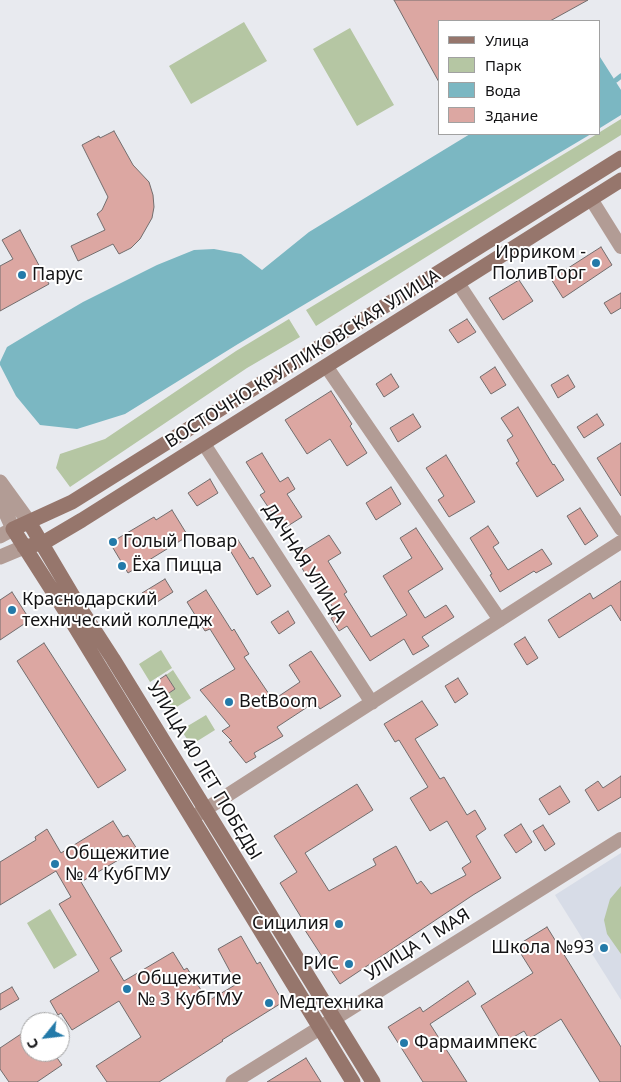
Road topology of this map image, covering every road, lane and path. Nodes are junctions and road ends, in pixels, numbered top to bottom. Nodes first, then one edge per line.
1 (621, 158) edge
2 (621, 180) edge
3 (591, 199) junction
4 (621, 247) edge
5 (458, 283) junction
6 (326, 366) junction
7 (204, 444) junction
8 (0, 482) edge
9 (0, 500) edge
10 (29, 522) junction
11 (621, 529) edge
12 (6, 532) edge
13 (621, 542) edge
14 (43, 543) junction
15 (24, 547) junction
16 (0, 557) edge
17 (500, 620) junction
18 (372, 703) junction
19 (205, 810) junction
20 (192, 818) junction
21 (621, 839) edge
22 (334, 1019) junction
23 (320, 1028) junction
24 (233, 1082) edge
25 (353, 1082) edge
26 (374, 1082) edge

1 - 10 main road, ВОСТОЧНО-КРУГЛИКОВСКАЯ УЛИЦА
2 - 3 main road, ВОСТОЧНО-КРУГЛИКОВСКАЯ УЛИЦА
3 - 4 street
3 - 5 main road, ВОСТОЧНО-КРУГЛИКОВСКАЯ УЛИЦА
5 - 6 main road, ВОСТОЧНО-КРУГЛИКОВСКАЯ УЛИЦА
5 - 11 street
6 - 7 main road, ВОСТОЧНО-КРУГЛИКОВСКАЯ УЛИЦА
6 - 17 street
7 - 14 main road, ВОСТОЧНО-КРУГЛИКОВСКАЯ УЛИЦА
7 - 18 street, ДАЧНАЯ УЛИЦА
8 - 10 street, УЛИЦА 40 ЛЕТ ПОБЕДЫ
9 - 12 street, УЛИЦА 40 ЛЕТ ПОБЕДЫ
10 - 12 main road, ВОСТОЧНО-КРУГЛИКОВСКАЯ УЛИЦА
10 - 14 main road, УЛИЦА 40 ЛЕТ ПОБЕДЫ
12 - 15 main road, УЛИЦА 40 ЛЕТ ПОБЕДЫ
13 - 17 street
14 - 15 main road, ВОСТОЧНО-КРУГЛИКОВСКАЯ УЛИЦА
14 - 19 main road, УЛИЦА 40 ЛЕТ ПОБЕДЫ
15 - 16 street, ВОСТОЧНО-КРУГЛИКОВСКАЯ УЛИЦА
15 - 20 main road, УЛИЦА 40 ЛЕТ ПОБЕДЫ
17 - 18 street
18 - 19 street
19 - 20 street
19 - 22 main road, УЛИЦА 40 ЛЕТ ПОБЕДЫ
20 - 23 main road, УЛИЦА 40 ЛЕТ ПОБЕДЫ
21 - 22 street, УЛИЦА 1 МАЯ
22 - 23 street, УЛИЦА 1 МАЯ
22 - 26 main road, УЛИЦА 40 ЛЕТ ПОБЕДЫ
23 - 24 street, УЛИЦА 1 МАЯ
23 - 25 main road

